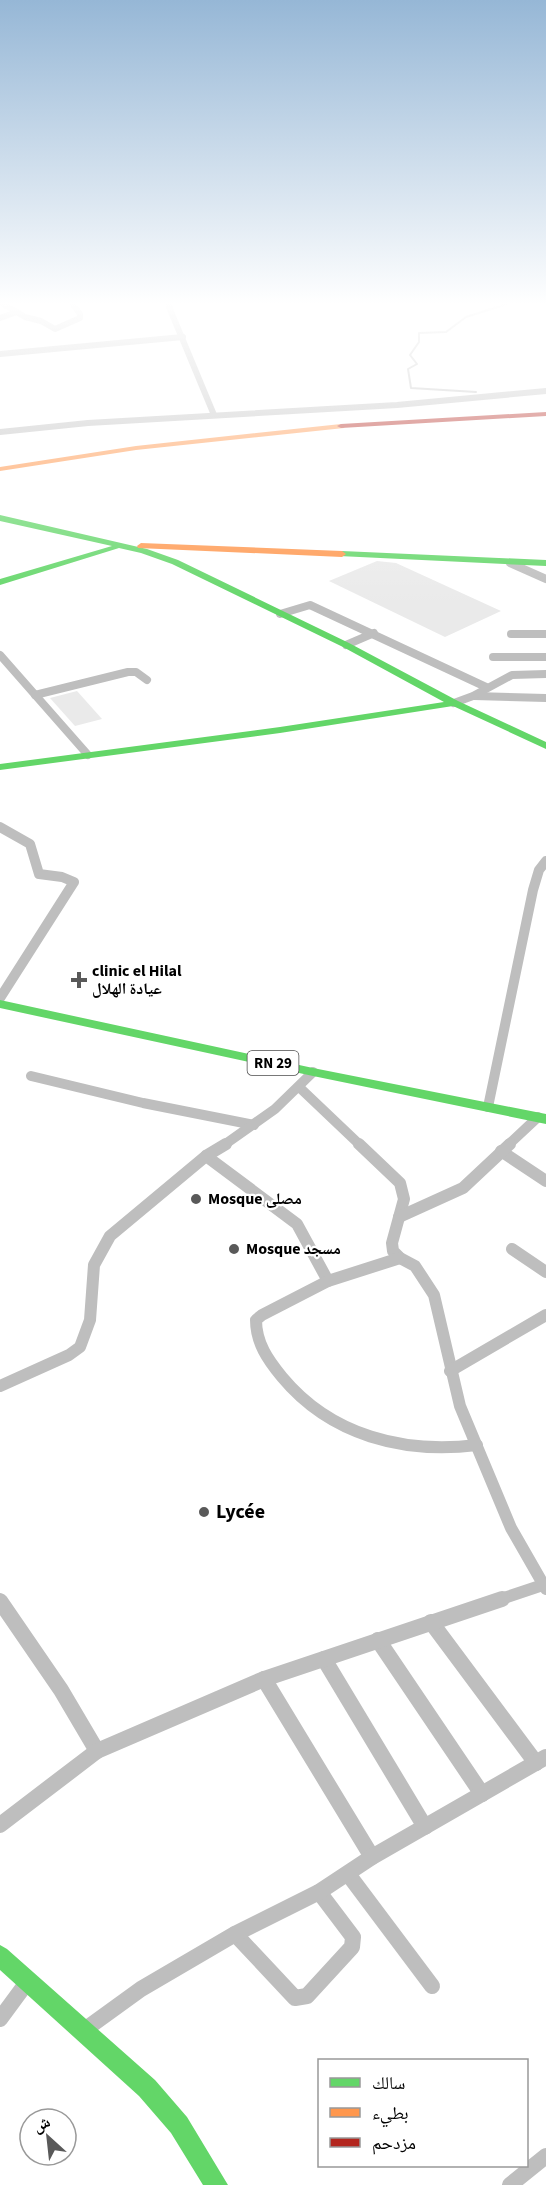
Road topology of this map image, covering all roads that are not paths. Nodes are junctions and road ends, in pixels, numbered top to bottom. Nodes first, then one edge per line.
1 (210, 404) edge
2 (407, 404) edge
3 (546, 408) edge
4 (546, 414) edge
5 (214, 415) junction
6 (0, 432) edge
7 (0, 461) edge
8 (0, 469) edge
9 (0, 518) edge
10 (121, 547) junction
11 (510, 563) junction
12 (546, 563) edge
13 (546, 579) edge
14 (0, 582) edge
15 (280, 614) junction
16 (374, 633) junction
17 (511, 634) dead end
18 (546, 634) edge
19 (346, 645) junction
20 (0, 656) edge
21 (493, 657) dead end
22 (515, 657) junction
23 (546, 657) edge
24 (546, 674) edge
25 (512, 675) junction
26 (147, 680) dead end
27 (486, 687) junction
28 (35, 695) junction
29 (473, 696) junction
30 (546, 698) edge
31 (454, 703) junction
32 (546, 746) edge
33 (88, 755) junction
34 (0, 766) edge
35 (0, 828) edge
36 (546, 861) edge
37 (541, 882) edge
38 (0, 998) edge
39 (0, 1004) edge
40 (313, 1072) junction
41 (31, 1076) dead end
42 (299, 1087) junction
43 (488, 1107) junction
44 (542, 1118) edge
45 (254, 1125) junction
46 (501, 1151) junction
47 (206, 1156) junction
48 (546, 1180) edge
49 (399, 1217) junction
50 (512, 1249) dead end
51 (400, 1258) junction
52 (546, 1272) edge
53 (328, 1281) junction
54 (546, 1315) edge
55 (450, 1371) junction
56 (0, 1386) edge
57 (477, 1445) junction
58 (545, 1586) edge
59 (0, 1601) edge
60 (431, 1622) junction
61 (378, 1640) junction
62 (324, 1659) junction
63 (264, 1679) junction
64 (97, 1751) junction
65 (541, 1760) edge
66 (482, 1794) junction
67 (0, 1826) edge
68 (425, 1827) junction
69 (372, 1857) junction
70 (348, 1874) junction
71 (319, 1892) junction
72 (235, 1934) junction
73 (0, 1956) edge
74 (28, 1981) junction
75 (432, 1986) dead end
76 (0, 2019) edge
77 (83, 2031) junction
78 (546, 2156) edge
79 (216, 2185) edge
80 (510, 2185) edge

1 - 5 street
2 - 5 street
3 - 7 main road
4 - 8 main road
5 - 6 street
9 - 10 main road
10 - 11 main road
10 - 14 main road
10 - 15 main road
11 - 12 main road
11 - 13 street
15 - 16 street
15 - 19 main road
16 - 19 street
16 - 27 street
17 - 18 street
19 - 31 main road
20 - 28 street
21 - 22 street
22 - 23 street
22 - 25 street
24 - 25 street
25 - 27 street
26 - 28 street
27 - 29 street
28 - 33 street
29 - 30 street
29 - 31 street
31 - 32 main road
31 - 33 main road
33 - 34 main road
35 - 38 street
36 - 37 street
37 - 43 street
39 - 40 main road, RN 29 / RN 29
40 - 42 street
40 - 43 main road, RN 29 / RN 29
41 - 45 street
42 - 45 street
42 - 49 street
43 - 44 main road, RN 29 / RN 29
44 - 46 street
45 - 47 street
46 - 48 street
46 - 49 street
47 - 53 street
47 - 56 street
49 - 51 street
50 - 52 street
51 - 53 street
51 - 55 street
53 - 57 street
54 - 55 street
55 - 57 street
57 - 58 street
58 - 60 street
59 - 64 street
60 - 61 street
60 - 65 street
61 - 62 street
61 - 66 street
62 - 63 street
62 - 68 street
63 - 64 street
63 - 69 street
64 - 67 street
65 - 66 street
66 - 68 street
68 - 69 street
69 - 70 street
70 - 71 street
70 - 75 street
71 - 72 street
71 - 72 street
72 - 77 street
73 - 74 main road
74 - 76 street
74 - 77 main road
77 - 79 main road
78 - 80 street

